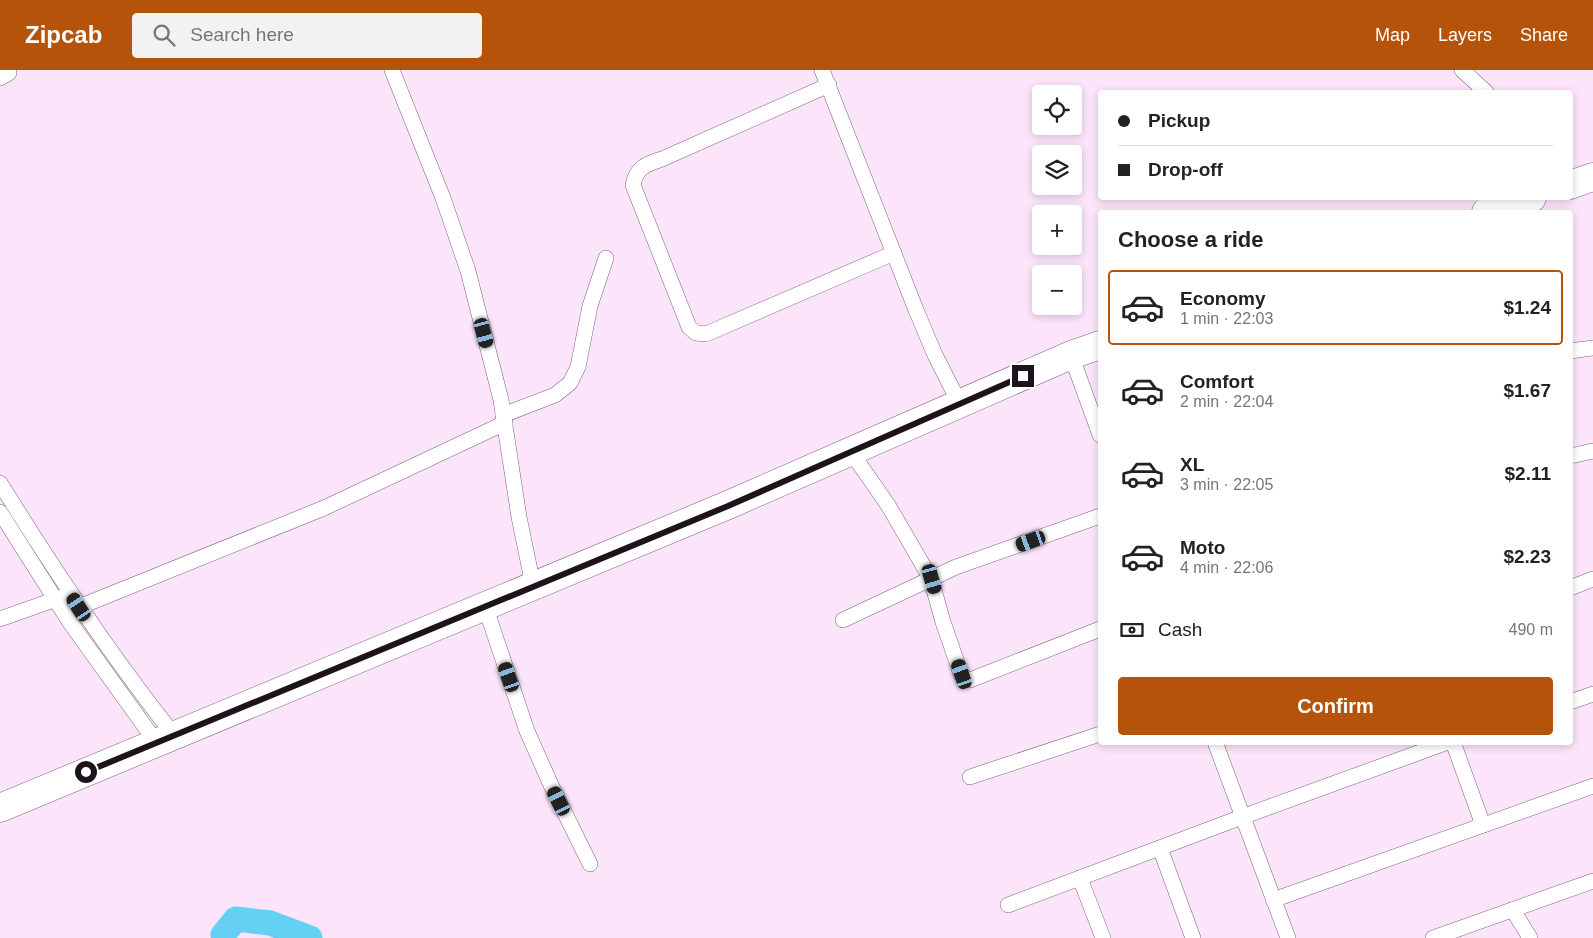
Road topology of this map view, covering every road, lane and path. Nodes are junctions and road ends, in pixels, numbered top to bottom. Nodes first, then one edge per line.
1 (392, 70) edge
2 (822, 70) edge
3 (1462, 70) edge
4 (829, 85) junction
5 (1484, 90) edge
6 (1525, 200) edge
7 (1493, 210) edge
8 (894, 253) junction
9 (606, 258) dead end
10 (1098, 346) edge
11 (1593, 348) edge
12 (1573, 351) edge
13 (1071, 356) junction
14 (960, 404) junction
15 (504, 419) junction
16 (1098, 430) edge
17 (1593, 451) edge
18 (851, 452) junction
19 (1573, 455) edge
20 (0, 483) edge
21 (0, 512) edge
22 (1098, 517) edge
23 (932, 579) junction
24 (1593, 579) edge
25 (533, 586) junction
26 (1573, 587) edge
27 (55, 599) junction
28 (75, 600) junction
29 (485, 606) junction
30 (0, 620) edge
31 (843, 620) dead end
32 (1098, 630) edge
33 (1593, 694) edge
34 (1573, 701) edge
35 (1098, 735) edge
36 (165, 739) junction
37 (1216, 745) edge
38 (1440, 745) edge
39 (1454, 745) edge
40 (970, 777) dead end
41 (1593, 786) edge
42 (0, 808) edge
43 (1242, 817) junction
44 (1483, 825) junction
45 (1160, 848) junction
46 (590, 864) dead end
47 (1080, 878) junction
48 (1593, 881) edge
49 (1273, 900) junction
50 (1008, 905) dead end
51 (1513, 910) junction
52 (1103, 938) edge
53 (1193, 938) edge
54 (1288, 938) edge
55 (1433, 938) edge
56 (1530, 938) edge

1 - 15 street
2 - 4 street
3 - 5 street
4 - 8 street
4 - 8 street
6 - 7 highway
8 - 14 street
9 - 15 street
10 - 13 highway
11 - 12 street
13 - 14 highway
13 - 16 street
14 - 18 highway
15 - 25 street
15 - 28 street
17 - 19 street
18 - 23 street
18 - 25 highway
20 - 28 street
21 - 27 street
22 - 23 street
23 - 31 street
23 - 32 street
24 - 26 street
25 - 29 highway
27 - 28 street
27 - 30 street
27 - 36 street
28 - 36 street
29 - 36 highway
29 - 46 street
33 - 34 street
35 - 40 street
36 - 42 highway
37 - 43 street
38 - 43 street
39 - 44 street
41 - 44 street
43 - 45 street
43 - 49 street
44 - 49 street
45 - 47 street
45 - 53 street
47 - 50 street
47 - 52 street
48 - 51 street
49 - 54 street
51 - 55 street
51 - 56 street

